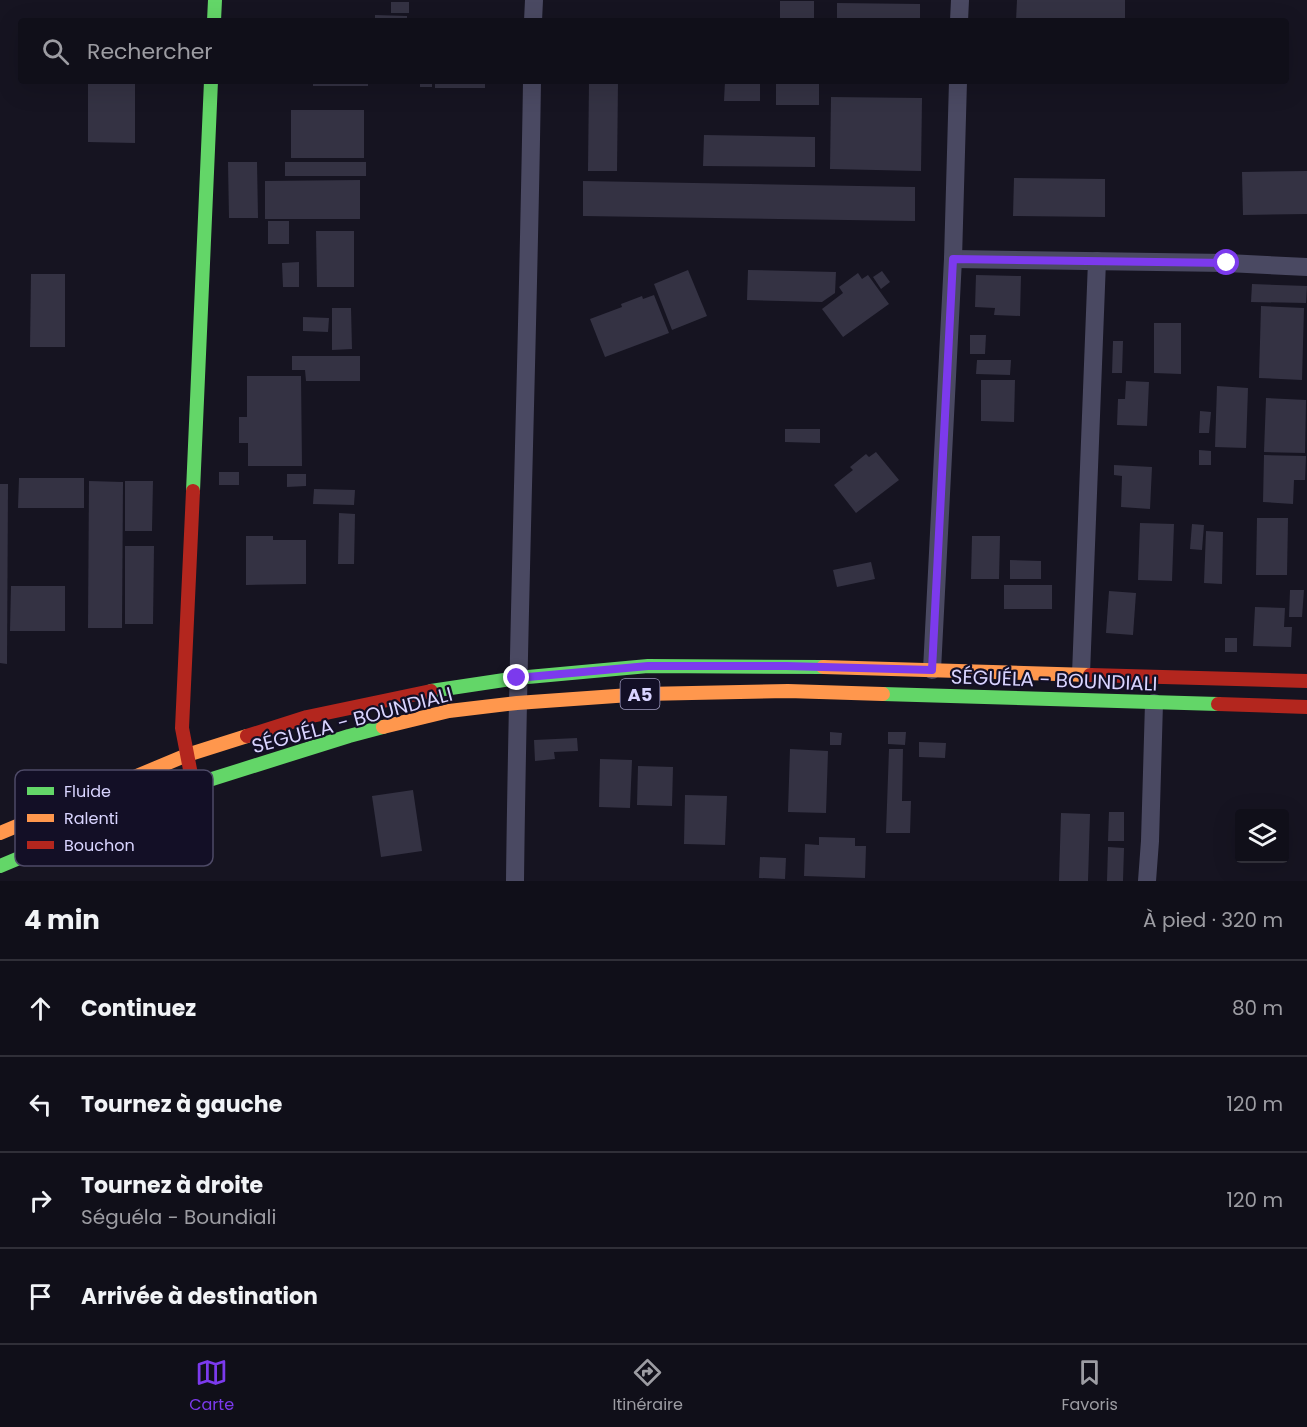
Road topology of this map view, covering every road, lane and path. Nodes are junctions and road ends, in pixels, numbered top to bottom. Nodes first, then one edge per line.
1 (215, 0) edge
2 (534, 0) edge
3 (960, 0) edge
4 (214, 18) edge
5 (533, 18) edge
6 (959, 18) edge
7 (211, 84) edge
8 (532, 84) edge
9 (958, 84) edge
10 (953, 259) junction
11 (1097, 261) junction
12 (1307, 267) edge
13 (932, 670) junction
14 (1081, 674) junction
15 (517, 678) junction
16 (1307, 681) edge
17 (517, 703) junction
18 (1154, 703) junction
19 (1307, 707) edge
20 (187, 755) junction
21 (151, 770) edge
22 (190, 770) edge
23 (213, 779) edge
24 (15, 827) edge
25 (0, 833) edge
26 (15, 860) edge
27 (0, 866) edge
28 (515, 881) edge
29 (1147, 881) edge

1 - 4 main road
2 - 5 street
3 - 6 street
7 - 20 main road
8 - 15 street
9 - 10 street
10 - 11 street
10 - 13 street
11 - 12 street
11 - 14 street
13 - 14 main road, SÉGUÉLA - BOUNDIALI / A5
13 - 15 main road, SÉGUÉLA - BOUNDIALI / A5
14 - 16 main road, SÉGUÉLA - BOUNDIALI / A5
15 - 17 street
15 - 20 main road, SÉGUÉLA - BOUNDIALI / A5
17 - 18 main road, SÉGUÉLA - BOUNDIALI / A5
17 - 23 main road, SÉGUÉLA - BOUNDIALI / A5
17 - 28 street
18 - 19 main road, SÉGUÉLA - BOUNDIALI / A5
18 - 29 street
20 - 21 main road, SÉGUÉLA - BOUNDIALI / A5
20 - 22 main road
24 - 25 main road, SÉGUÉLA - BOUNDIALI / A5
26 - 27 main road, SÉGUÉLA - BOUNDIALI / A5

